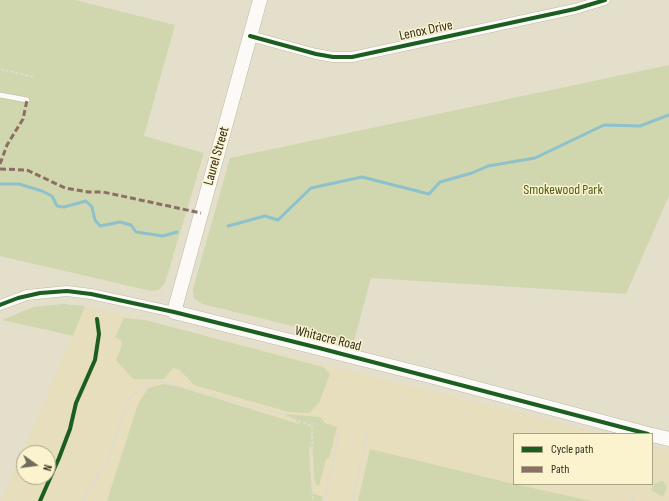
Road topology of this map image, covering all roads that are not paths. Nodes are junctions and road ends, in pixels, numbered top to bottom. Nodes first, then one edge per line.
1 (260, 0) edge
2 (605, 0) edge
3 (250, 36) junction
4 (0, 95) edge
5 (27, 100) dead end
6 (0, 305) edge
7 (174, 312) junction
8 (644, 433) edge
9 (653, 435) edge
10 (669, 439) edge

1 - 3 street, Laurel Street
2 - 3 street, Lenox Drive
3 - 7 street, Laurel Street
4 - 5 lane
6 - 7 street, Whitacre Road
7 - 8 street, Whitacre Road
9 - 10 street

